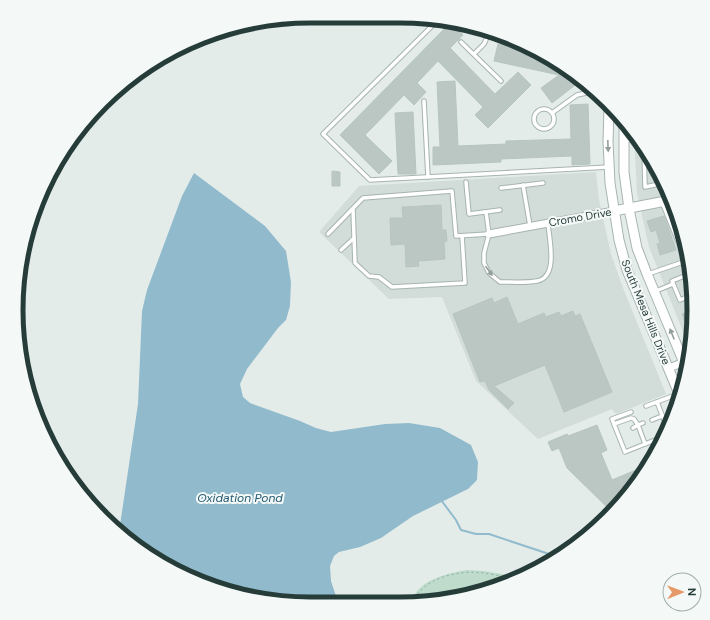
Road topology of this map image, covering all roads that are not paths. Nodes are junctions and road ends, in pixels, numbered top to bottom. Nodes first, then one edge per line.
1 (433, 25) edge
2 (488, 37) edge
3 (461, 42) dead end
4 (474, 54) junction
5 (501, 81) dead end
6 (588, 93) edge
7 (424, 101) dead end
8 (552, 113) junction
9 (610, 114) edge
10 (624, 130) edge
11 (624, 140) junction
12 (631, 140) edge
13 (644, 159) edge
14 (609, 167) junction
15 (428, 177) junction
16 (466, 182) dead end
17 (543, 183) dead end
18 (657, 184) edge
19 (523, 185) junction
20 (501, 188) dead end
21 (666, 201) edge
22 (353, 209) junction
23 (629, 209) junction
24 (500, 210) dead end
25 (614, 211) junction
26 (486, 212) junction
27 (671, 216) edge
28 (548, 223) junction
29 (530, 226) junction
30 (328, 234) dead end
31 (489, 234) junction
32 (462, 236) junction
33 (354, 238) junction
34 (678, 239) edge
35 (341, 250) dead end
36 (683, 262) edge
37 (647, 274) junction
38 (685, 276) edge
39 (673, 284) junction
40 (655, 291) junction
41 (686, 297) edge
42 (683, 357) edge
43 (681, 366) edge
44 (669, 368) junction
45 (676, 386) edge
46 (673, 397) edge
47 (657, 402) junction
48 (646, 406) dead end
49 (631, 412) dead end
50 (662, 416) junction
51 (652, 420) dead end
52 (664, 421) edge
53 (643, 423) dead end
54 (614, 424) junction
55 (638, 426) junction
56 (632, 428) dead end
57 (641, 434) junction
58 (637, 436) dead end
59 (656, 440) edge
60 (645, 444) junction

1 - 15 lane
2 - 4 lane
3 - 4 lane
4 - 5 lane
6 - 8 lane
7 - 15 lane
8 - 8 lane
9 -> 14 street, South Mesa Hills Drive
10 - 11 street, South Mesa Hills Drive
11 - 12 lane
11 - 23 street, South Mesa Hills Drive
13 - 18 lane
14 - 15 lane
14 - 25 street, South Mesa Hills Drive
16 - 26 lane
17 - 19 lane
19 - 20 lane
19 - 29 lane
21 - 23 street, Cromo Drive
22 - 30 lane
22 - 32 lane
22 - 33 lane
23 - 25 street, Cromo Drive
23 - 37 street, South Mesa Hills Drive
24 - 26 lane
25 - 28 street, Cromo Drive
25 - 44 street, South Mesa Hills Drive
26 - 31 lane
27 - 34 lane
28 - 29 street, Cromo Drive
31 -> 28 lane
29 - 31 street, Cromo Drive
31 - 32 lane
32 - 33 lane
33 - 35 lane
36 - 37 lane
37 - 40 street, South Mesa Hills Drive
38 - 39 lane
39 - 40 lane
39 - 41 lane
42 -> 40 street, South Mesa Hills Drive
43 - 44 street
44 - 45 street, South Mesa Hills Drive
46 - 47 lane
47 - 48 lane
47 - 50 lane
49 - 54 lane
50 - 51 lane
50 - 52 lane
53 - 55 lane
54 - 55 lane
54 - 60 lane
55 - 56 lane
55 - 57 lane
57 - 58 lane
57 - 60 lane
59 - 60 lane

